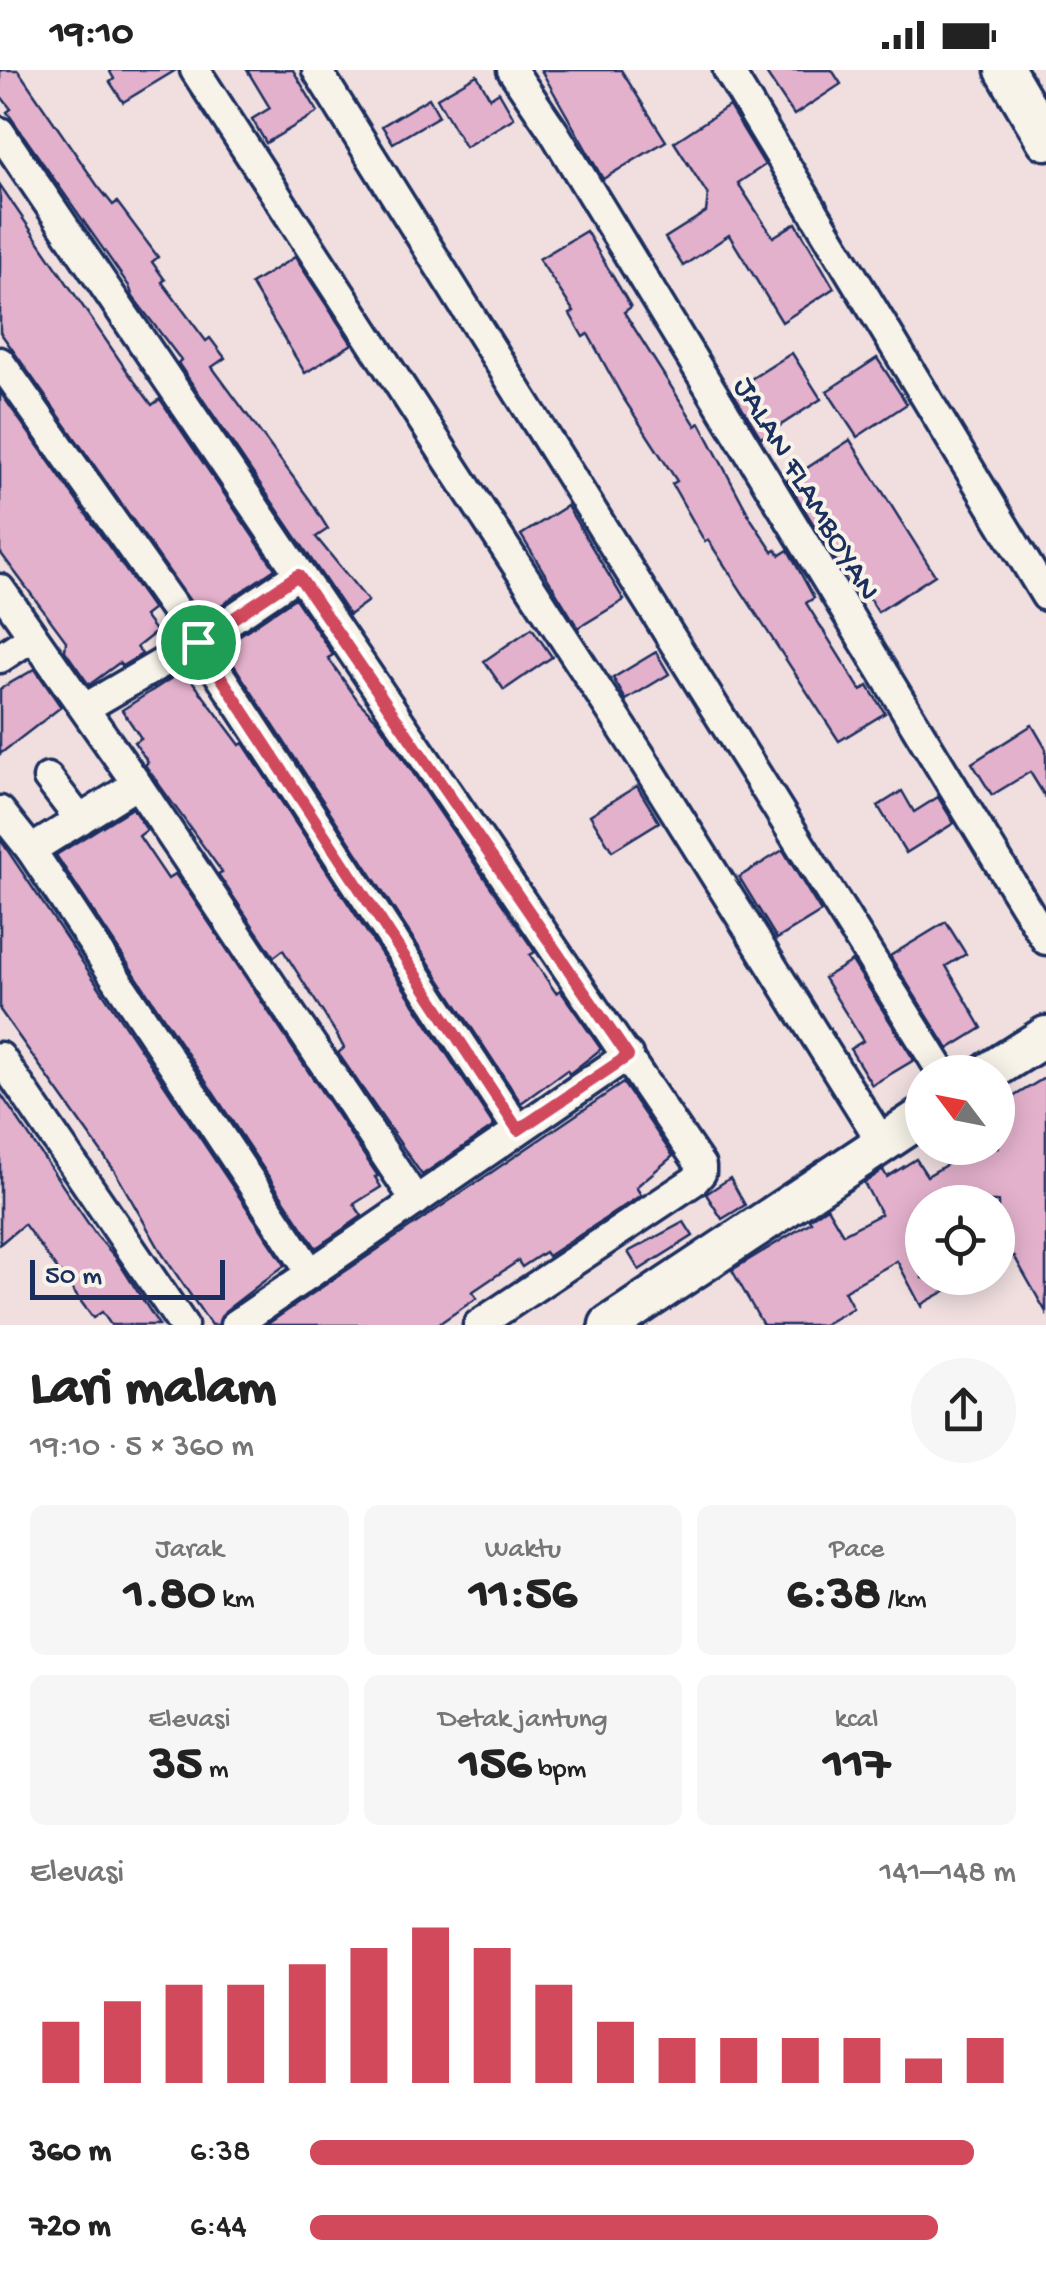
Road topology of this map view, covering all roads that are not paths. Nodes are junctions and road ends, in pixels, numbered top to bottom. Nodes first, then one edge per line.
1 (195, 70) edge
2 (318, 70) edge
3 (512, 70) edge
4 (728, 70) edge
5 (1005, 70) edge
6 (0, 132) edge
7 (1046, 140) edge
8 (0, 362) edge
9 (298, 575) junction
10 (0, 590) edge
11 (1046, 596) edge
12 (32, 637) junction
13 (198, 642) junction
14 (0, 658) edge
15 (85, 708) junction
16 (48, 778) dead end
17 (138, 784) junction
18 (0, 811) edge
19 (80, 820) junction
20 (31, 850) junction
21 (1046, 940) edge
22 (1046, 1036) edge
23 (931, 1055) edge
24 (0, 1056) edge
25 (628, 1056) junction
26 (1015, 1056) edge
27 (905, 1129) edge
28 (518, 1130) junction
29 (883, 1144) junction
30 (416, 1201) junction
31 (311, 1273) junction
32 (183, 1325) edge
33 (235, 1325) edge
34 (478, 1325) edge
35 (608, 1325) edge

1 - 29 street
2 - 23 street
3 - 21 street, JALAN FLAMBOYAN
4 - 11 street
5 - 7 street
6 - 9 street
8 - 13 street
9 - 13 street
9 - 25 street
10 - 12 street
12 - 14 street
12 - 15 street
13 - 15 street
13 - 28 street
15 - 17 street
16 - 19 street
17 - 19 street
17 - 30 street
18 - 20 street
19 - 20 street
20 - 31 street
22 - 26 street
24 - 32 street
25 - 28 street
25 - 34 street
27 - 29 street
28 - 30 street
29 - 35 street
30 - 31 street
31 - 33 street

